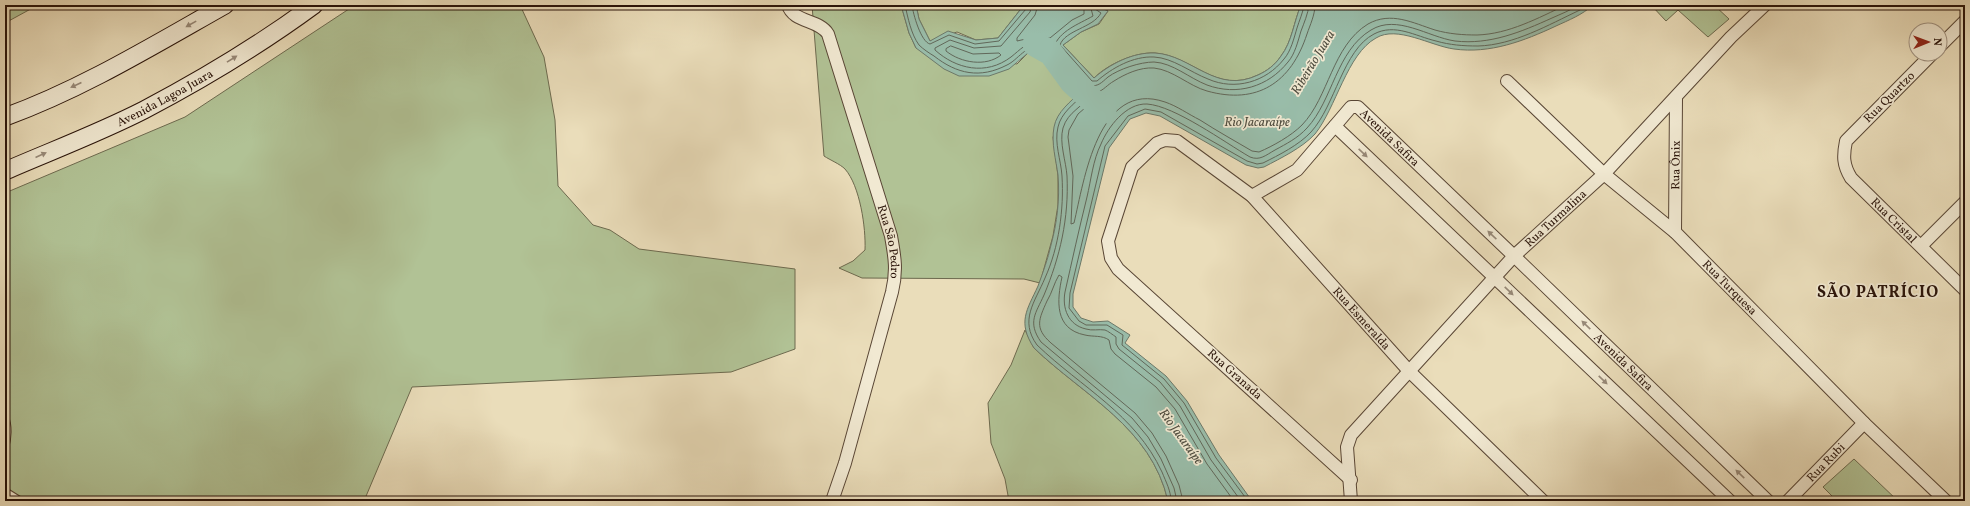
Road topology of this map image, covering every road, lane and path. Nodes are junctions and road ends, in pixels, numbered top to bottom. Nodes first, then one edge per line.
1 (225, 5) edge
2 (314, 5) edge
3 (788, 5) edge
4 (1765, 5) edge
5 (1965, 21) edge
6 (1948, 38) edge
7 (1924, 62) edge
8 (1507, 81) dead end
9 (1676, 98) junction
10 (5, 117) edge
11 (1335, 126) junction
12 (1846, 141) joint
13 (5, 171) edge
14 (1604, 174) junction
15 (1252, 196) junction
16 (1965, 202) edge
17 (1675, 232) junction
18 (1921, 246) junction
19 (1514, 256) junction
20 (1118, 269) joint
21 (1494, 277) junction
22 (1965, 290) edge
23 (1410, 371) junction
24 (5, 416) edge
25 (1864, 423) junction
26 (5, 448) edge
27 (1351, 480) junction
28 (5, 491) edge
29 (1539, 500) edge
30 (21, 501) edge
31 (832, 501) edge
32 (1351, 501) edge
33 (1730, 501) edge
34 (1768, 501) edge
35 (1788, 501) edge
36 (1946, 501) edge

1 -> 10 main road
13 -> 2 main road, Avenida Lagoa Juara
3 - 31 street, Rua São Pedro
4 - 9 street, Rua Turmalina
5 - 6 street
7 - 12 street, Rua Quartzo
8 - 14 street, Rua Turquesa
9 - 14 street, Rua Turmalina
9 - 17 street, Rua Ônix
11 - 15 street, Avenida Safira
19 -> 11 street, Avenida Safira
11 -> 21 street
12 - 18 street, Rua Cristal
14 - 17 street, Rua Turquesa
14 - 19 street, Rua Turmalina
15 - 20 street, Rua Esmeralda
15 - 23 street, Rua Esmeralda
16 - 18 street
17 - 25 street, Rua Turquesa
18 - 22 street, Rua Cristal
19 - 21 street, Rua Turmalina
34 -> 19 street, Avenida Safira
20 - 27 street, Rua Granada
21 - 23 street, Rua Turmalina
21 -> 33 street
23 - 27 street, Rua Turmalina
23 - 29 street, Rua Esmeralda
24 - 26 lane
25 - 35 street, Rua Rubi
25 - 36 street, Rua Turquesa
27 - 32 street
28 - 30 lane

